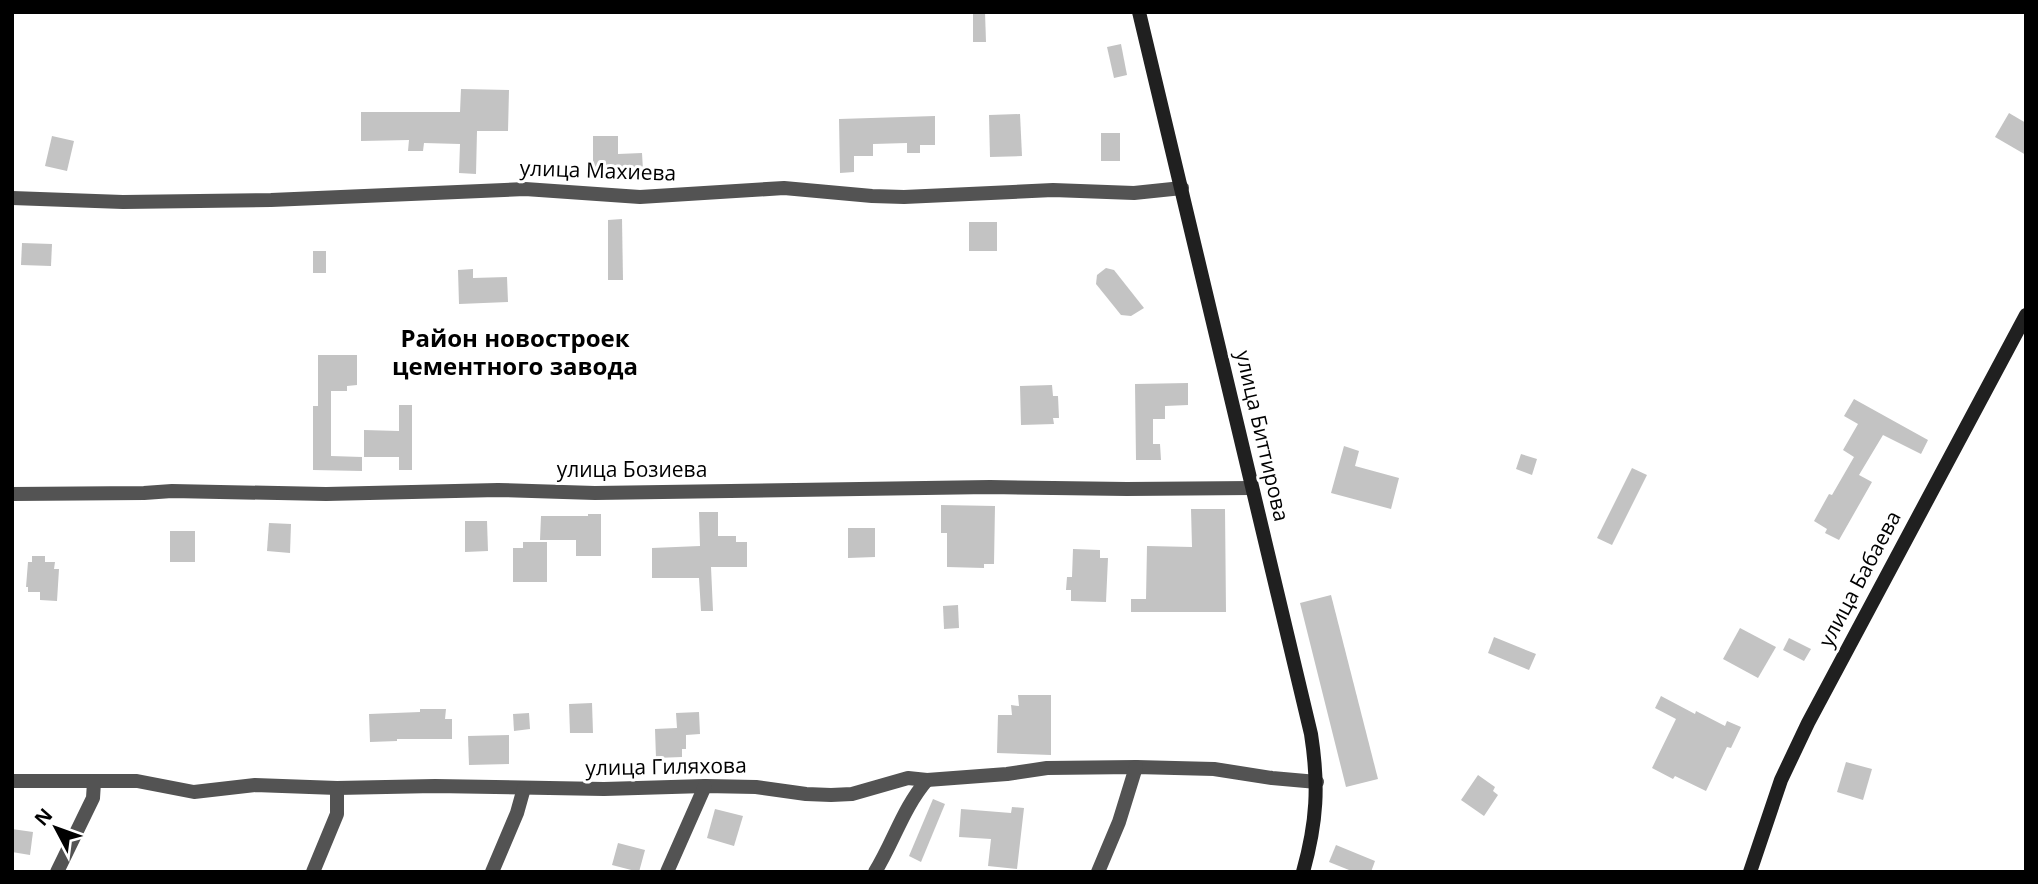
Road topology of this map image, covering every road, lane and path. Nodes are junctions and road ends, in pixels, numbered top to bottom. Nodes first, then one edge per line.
1 (1139, 12) edge
2 (1182, 188) junction
3 (12, 198) edge
4 (2026, 314) edge
5 (1252, 488) junction
6 (12, 494) edge
7 (1136, 767) junction
8 (927, 780) junction
9 (12, 781) edge
10 (94, 782) junction
11 (1317, 782) junction
12 (705, 786) junction
13 (337, 788) junction
14 (524, 788) junction
15 (57, 872) edge
16 (313, 872) edge
17 (492, 872) edge
18 (667, 872) edge
19 (875, 872) edge
20 (1098, 872) edge
21 (1303, 872) edge
22 (1751, 872) edge

1 - 2 street, улица Биттирова
2 - 3 street, улица Махиева
2 - 5 street, улица Биттирова
4 - 22 street, улица Бабаева
5 - 6 street, улица Бозиева
5 - 11 street, улица Биттирова
7 - 8 street, улица Гиляхова
7 - 11 street, улица Гиляхова
7 - 20 street
8 - 12 street, улица Гиляхова
8 - 19 street
9 - 10 street, улица Гиляхова
10 - 13 street, улица Гиляхова
10 - 15 street
11 - 21 street, улица Биттирова
12 - 14 street, улица Гиляхова
12 - 18 street
13 - 14 street, улица Гиляхова
13 - 16 street
14 - 17 street

